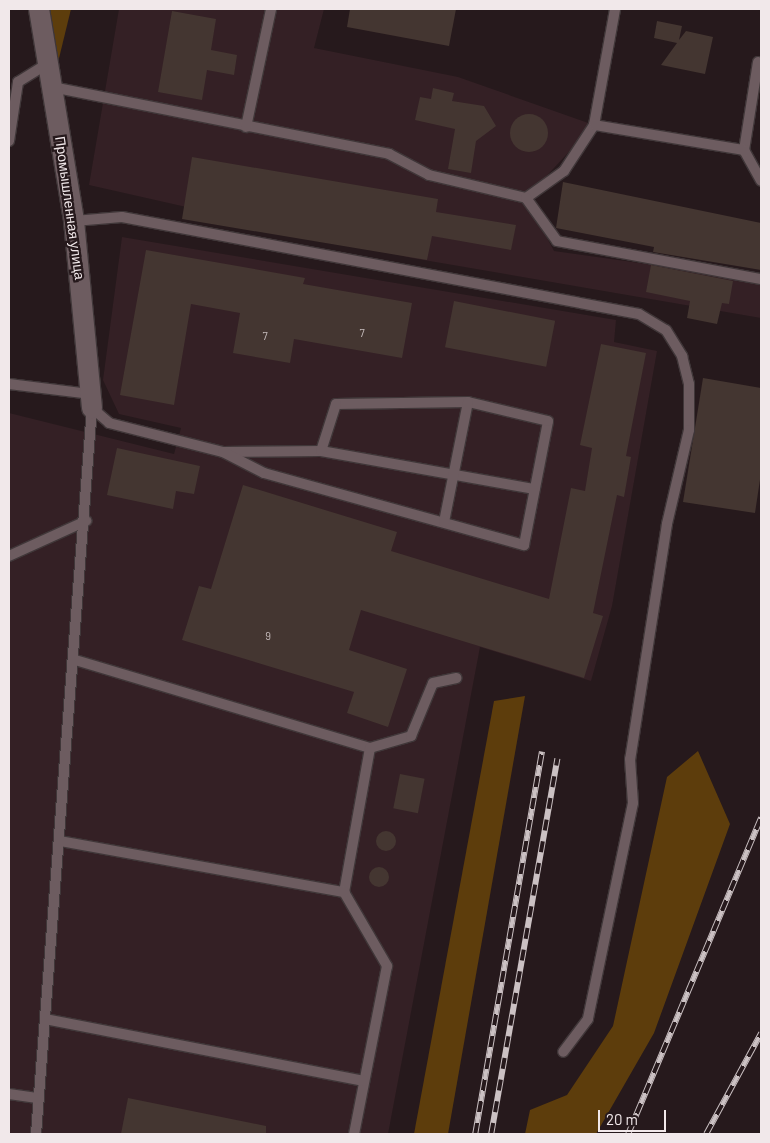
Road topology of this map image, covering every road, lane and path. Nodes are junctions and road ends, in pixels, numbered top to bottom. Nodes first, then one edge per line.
1 (39, 9) edge
2 (271, 9) edge
3 (615, 9) edge
4 (758, 62) dead end
5 (48, 63) junction
6 (52, 87) junction
7 (594, 125) junction
8 (246, 126) junction
9 (9, 140) edge
10 (744, 150) junction
11 (761, 181) edge
12 (526, 198) junction
13 (74, 220) junction
14 (761, 279) edge
15 (9, 384) edge
16 (92, 401) junction
17 (468, 402) junction
18 (321, 451) junction
19 (223, 452) junction
20 (454, 475) junction
21 (535, 489) junction
22 (86, 521) junction
23 (444, 522) junction
24 (9, 556) edge
25 (75, 660) junction
26 (456, 678) dead end
27 (370, 748) junction
28 (60, 841) junction
29 (344, 892) junction
30 (45, 1019) junction
31 (563, 1052) dead end
32 (364, 1081) junction
33 (9, 1094) edge
34 (39, 1098) junction
35 (36, 1134) edge
36 (354, 1134) edge

1 - 5 street, Промышленная улица
2 - 8 lane
3 - 7 lane
4 - 10 lane
5 - 6 street, Промышленная улица
5 - 9 lane
6 - 8 lane
6 - 13 street, Промышленная улица
7 - 10 lane
7 - 12 lane
8 - 12 lane
10 - 11 lane
12 - 14 lane
13 - 16 street, Промышленная улица
13 - 31 lane
15 - 16 lane
16 - 19 lane
16 - 22 lane
17 - 18 lane
17 - 20 lane
17 - 21 lane
18 - 19 lane
18 - 20 lane
19 - 23 lane
20 - 21 lane
20 - 23 lane
21 - 23 lane
22 - 24 lane
22 - 25 lane
25 - 27 lane
25 - 28 lane
26 - 27 lane
27 - 29 lane
28 - 29 lane
28 - 30 lane
29 - 32 lane
30 - 32 lane
30 - 34 lane
32 - 36 lane
33 - 34 lane
34 - 35 lane

